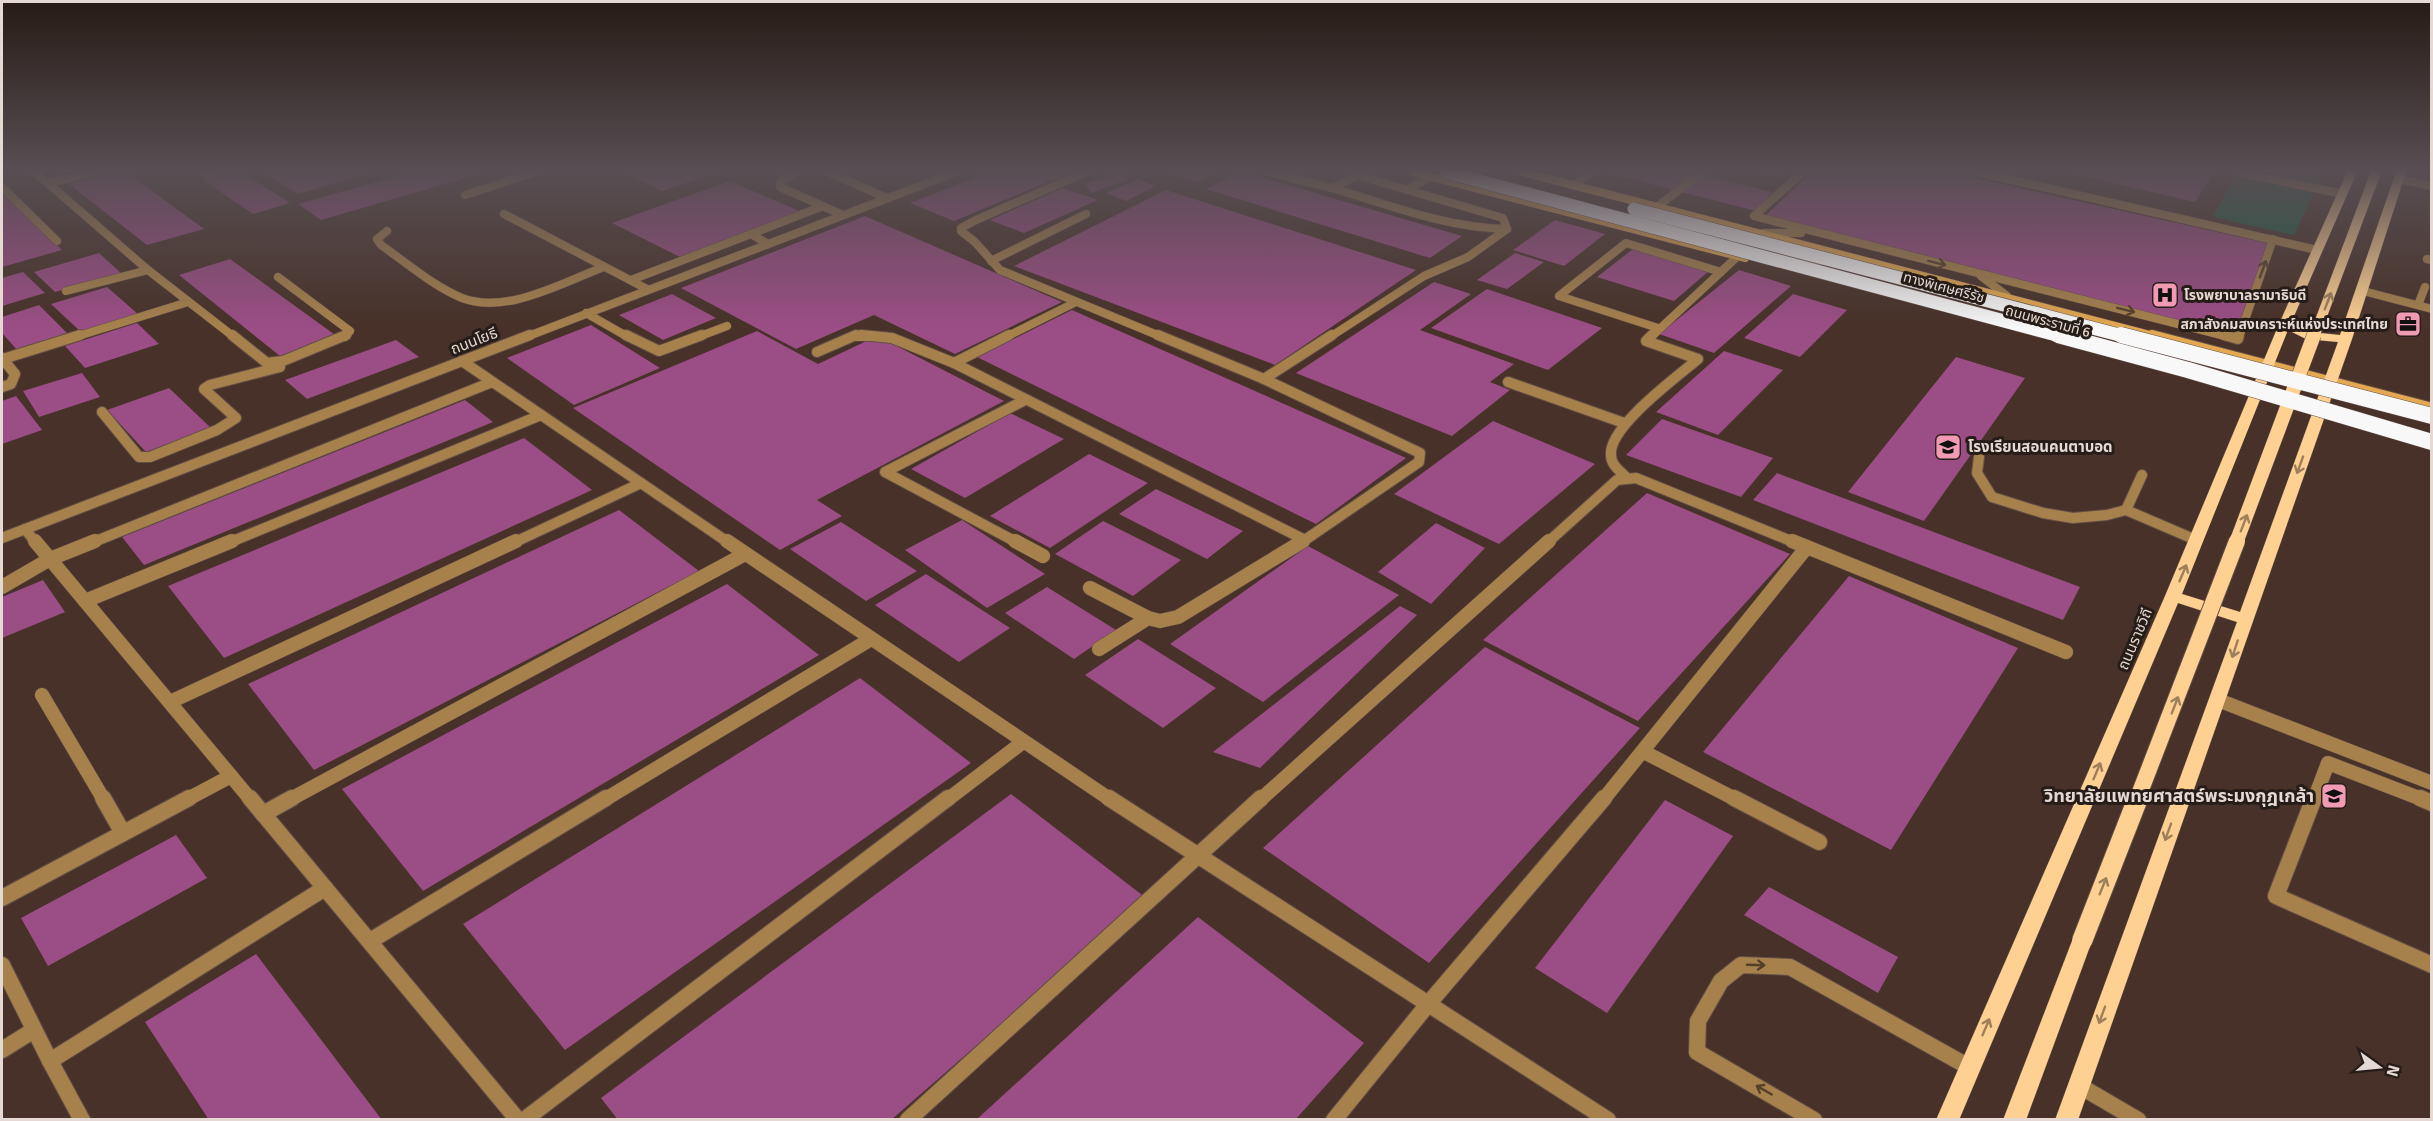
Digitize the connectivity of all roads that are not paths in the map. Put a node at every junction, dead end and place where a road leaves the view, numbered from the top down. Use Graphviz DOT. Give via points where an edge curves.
graph roads {
  1 [pos="40,224"];
  2 [pos="96,224"];
  3 [pos="523,224"];
  4 [pos="776,224"];
  5 [pos="819,224"];
  6 [pos="969,224"];
  7 [pos="1065,224"];
  8 [pos="1458,224"];
  9 [pos="1505,224"];
  10 [pos="1615,224"];
  11 [pos="1645,224"];
  12 [pos="1695,224"];
  13 [pos="1714,224"];
  14 [pos="1730,224"];
  15 [pos="1786,224"];
  16 [pos="2210,224"];
  17 [pos="2329,224"];
  18 [pos="2356,224"];
  19 [pos="2384,224"];
  20 [pos="1507,229"];
  21 [pos="387,231"];
  22 [pos="1764,233"];
  23 [pos="1819,233"];
  24 [pos="751,234"];
  25 [pos="2274,239"];
  26 [pos="57,241"];
  27 [pos="768,244"];
  28 [pos="2318,249"];
  29 [pos="1738,256"];
  30 [pos="991,261"];
  31 [pos="604,267"];
  32 [pos="147,270"];
  33 [pos="1721,272"];
  34 [pos="1975,272"];
  35 [pos="278,277"];
  36 [pos="631,280"];
  37 [pos="2425,287"];
  38 [pos="647,289"];
  39 [pos="66,291"];
  40 [pos="2363,291"];
  41 [pos="1890,296"];
  42 [pos="2007,296"];
  43 [pos="188,302"];
  44 [pos="1074,303"];
  45 [pos="2418,305"];
  46 [pos="2432,309"];
  47 [pos="586,313"];
  48 [pos="2285,324"];
  49 [pos="727,326"];
  50 [pos="1658,327"];
  51 [pos="2346,339"];
  52 [pos="817,352"];
  53 [pos="2,359"];
  54 [pos="283,361"];
  55 [pos="462,361"];
  56 [pos="954,363"];
  57 [pos="2268,365"];
  58 [pos="1264,379"];
  59 [pos="2332,381"];
  60 [pos="492,382"];
  61 [pos="1508,382"];
  62 [pos="2,387"];
  63 [pos="2257,392"];
  64 [pos="1025,400"];
  65 [pos="2432,408"];
  66 [pos="2320,410"];
  67 [pos="102,412"];
  68 [pos="541,415"];
  69 [pos="2432,416"];
  70 [pos="1624,423"];
  71 [pos="2432,440"];
  72 [pos="1979,457"];
  73 [pos="2142,475"];
  74 [pos="1626,477"];
  75 [pos="641,483"];
  76 [pos="2126,510"];
  77 [pos="25,529"];
  78 [pos="2,538"];
  79 [pos="1305,540"];
  80 [pos="2196,540"];
  81 [pos="1807,547"];
  82 [pos="745,554"];
  83 [pos="1042,556"];
  84 [pos="50,559"];
  85 [pos="2,587"];
  86 [pos="1090,588"];
  87 [pos="2173,596"];
  88 [pos="85,602"];
  89 [pos="1148,618"];
  90 [pos="2245,619"];
  91 [pos="871,639"];
  92 [pos="1099,649"];
  93 [pos="2066,652"];
  94 [pos="42,695"];
  95 [pos="2218,700"];
  96 [pos="170,702"];
  97 [pos="1023,742"];
  98 [pos="1644,752"];
  99 [pos="231,776"];
  100 [pos="2432,783"];
  101 [pos="2432,803"];
  102 [pos="263,814"];
  103 [pos="123,834"];
  104 [pos="1820,842"];
  105 [pos="1197,856"];
  106 [pos="326,888"];
  107 [pos="2,898"];
  108 [pos="370,941"];
  109 [pos="2,965"];
  110 [pos="2432,965"];
  111 [pos="1429,1003"];
  112 [pos="34,1030"];
  113 [pos="2,1050"];
  114 [pos="50,1061"];
  115 [pos="1969,1067"];
  116 [pos="2078,1085"];
  117 [pos="82,1119"];
  118 [pos="518,1119"];
  119 [pos="524,1119"];
  120 [pos="908,1119"];
  121 [pos="1334,1119"];
  122 [pos="1608,1119"];
  123 [pos="1814,1119"];
  124 [pos="1947,1119"];
  125 [pos="2014,1119"];
  126 [pos="2066,1119"];
  127 [pos="2139,1119"];
  1 -- 26 [label="street"];
  2 -- 32 [label="street"];
  3 -- 31 [label="street"];
  4 -- 24 [label="street"];
  5 -- 27 [label="street, ถนนโยธี"];
  6 -- 30 [label="street" via="961,228 962,233"];
  7 -- 30 [label="street"];
  8 -- 20 [label="street" via="1485,230"];
  9 -- 20 [label="street"];
  10 -- 29 [label="main road, ถนนพระรามที่ 6"];
  11 -- 71 [label="highway, ทางพิเศษศรีรัช, bridge" via="2188,370"];
  12 -- 69 [label="highway, ทางพิเศษศรีรัช, bridge"];
  13 -- 41 [label="main road"];
  14 -- 22 [label="main road, ถนนพระรามที่ 6"];
  15 -- 23 [label="street"];
  16 -- 25 [label="street"];
  17 -- 28 [label="main road, ถนนราชวิถี"];
  125 -- 18 [label="main road, one-way, bridge"];
  19 -- 40 [label="main road"];
  20 -- 58 [label="street" via="1447,270 1424,276"];
  21 -- 31 [label="street" via="377,239 381,245 463,298 479,303 497,303"];
  22 -- 23 [label="street"];
  22 -- 42 [label="main road, ถนนพระรามที่ 6"];
  23 -- 34 [label="street, one-way"];
  24 -- 27 [label="street"];
  24 -- 36 [label="street"];
  25 -- 28 [label="street"];
  34 -- 25 [label="street, one-way" via="2238,339"];
  27 -- 38 [label="street, ถนนโยธี"];
  28 -- 48 [label="main road, ถนนราชวิถี"];
  29 -- 33 [label="street"];
  29 -- 41 [label="main road, ถนนพระรามที่ 6"];
  30 -- 44 [label="street" via="1000,270"];
  31 -- 36 [label="street"];
  32 -- 39 [label="street"];
  32 -- 43 [label="street"];
  33 -- 50 [label="street"];
  33 -- 50 [label="street" via="1626,243 1559,296"];
  34 -- 42 [label="street"];
  35 -- 54 [label="street" via="350,331 345,337"];
  36 -- 38 [label="street"];
  37 -- 45 [label="street"];
  38 -- 47 [label="street, ถนนโยธี"];
  40 -- 45 [label="street"];
  40 -- 51 [label="main road"];
  41 -- 63 [label="main road, ถนนพระรามที่ 6"];
  42 -- 57 [label="main road, ถนนพระรามที่ 6"];
  43 -- 53 [label="street"];
  43 -- 54 [label="street" via="267,363"];
  44 -- 56 [label="street"];
  44 -- 58 [label="street"];
  45 -- 46 [label="street"];
  47 -- 49 [label="street" via="659,351"];
  47 -- 55 [label="street, ถนนโยธี"];
  48 -- 51 [label="main road" via="2306,335"];
  48 -- 57 [label="main road, ถนนราชวิถี"];
  50 -- 70 [label="street" via="1646,341 1698,359"];
  51 -- 59 [label="main road"];
  52 -- 56 [label="street" via="857,334 874,334"];
  53 -- 62 [label="street" via="15,374 11,384"];
  54 -- 67 [label="street" via="277,369 204,389 236,418 217,430 150,457 139,457"];
  55 -- 60 [label="street"];
  55 -- 77 [label="street, ถนนโยธี"];
  56 -- 64 [label="street"];
  57 -- 59 [label="main road, ถนนพระรามที่ 6"];
  57 -- 63 [label="main road, ถนนราชวิถี"];
  58 -- 79 [label="street" via="1420,453 1415,467"];
  59 -- 65 [label="main road, ถนนพระรามที่ 6"];
  59 -- 66 [label="main road"];
  60 -- 68 [label="street"];
  60 -- 84 [label="street"];
  61 -- 70 [label="street"];
  63 -- 66 [label="main road, ถนนพระรามที่ 6"];
  63 -- 80 [label="main road, ถนนราชวิถี"];
  64 -- 79 [label="street"];
  64 -- 83 [label="street" via="885,472"];
  66 -- 71 [label="main road, ถนนพระรามที่ 6"];
  66 -- 90 [label="main road, one-way"];
  68 -- 75 [label="street"];
  68 -- 88 [label="street"];
  70 -- 74 [label="street" via="1610,452 1613,465"];
  72 -- 76 [label="street" via="1977,473 1992,497 2071,519 2100,518"];
  73 -- 76 [label="street"];
  74 -- 81 [label="street"];
  74 -- 105 [label="street" via="1617,480"];
  75 -- 82 [label="street"];
  75 -- 96 [label="street"];
  76 -- 80 [label="street"];
  77 -- 78 [label="street, ถนนโยธี"];
  77 -- 84 [label="street"];
  79 -- 89 [label="street" via="1178,617 1160,621"];
  87 -- 80 [label="main road, ถนนราชวิถี, one-way"];
  81 -- 93 [label="street"];
  81 -- 98 [label="street"];
  82 -- 91 [label="street"];
  82 -- 102 [label="street"];
  84 -- 85 [label="street"];
  84 -- 88 [label="street"];
  86 -- 89 [label="street"];
  87 -- 90 [label="main road"];
  115 -- 87 [label="main road, ถนนราชวิถี, one-way"];
  88 -- 96 [label="street"];
  89 -- 92 [label="street"];
  90 -- 95 [label="main road, one-way"];
  91 -- 97 [label="street"];
  91 -- 108 [label="street"];
  94 -- 103 [label="street"];
  95 -- 100 [label="street"];
  95 -- 116 [label="main road, one-way"];
  96 -- 99 [label="street"];
  97 -- 105 [label="street"];
  97 -- 119 [label="street"];
  98 -- 104 [label="street"];
  98 -- 111 [label="street"];
  99 -- 102 [label="street"];
  99 -- 103 [label="street"];
  101 -- 110 [label="street" via="2328,763 2276,896"];
  102 -- 106 [label="street"];
  103 -- 107 [label="street"];
  105 -- 111 [label="street"];
  105 -- 120 [label="street"];
  106 -- 108 [label="street"];
  106 -- 114 [label="street"];
  108 -- 118 [label="street"];
  109 -- 112 [label="street"];
  111 -- 121 [label="street"];
  111 -- 122 [label="street"];
  112 -- 113 [label="street"];
  112 -- 114 [label="street"];
  114 -- 117 [label="street"];
  123 -- 115 [label="street, one-way" via="1697,1052 1698,1021 1721,981 1741,965 1790,967"];
  115 -- 124 [label="main road, ถนนราชวิถี"];
  116 -- 126 [label="main road"];
  116 -- 127 [label="street"];
}
